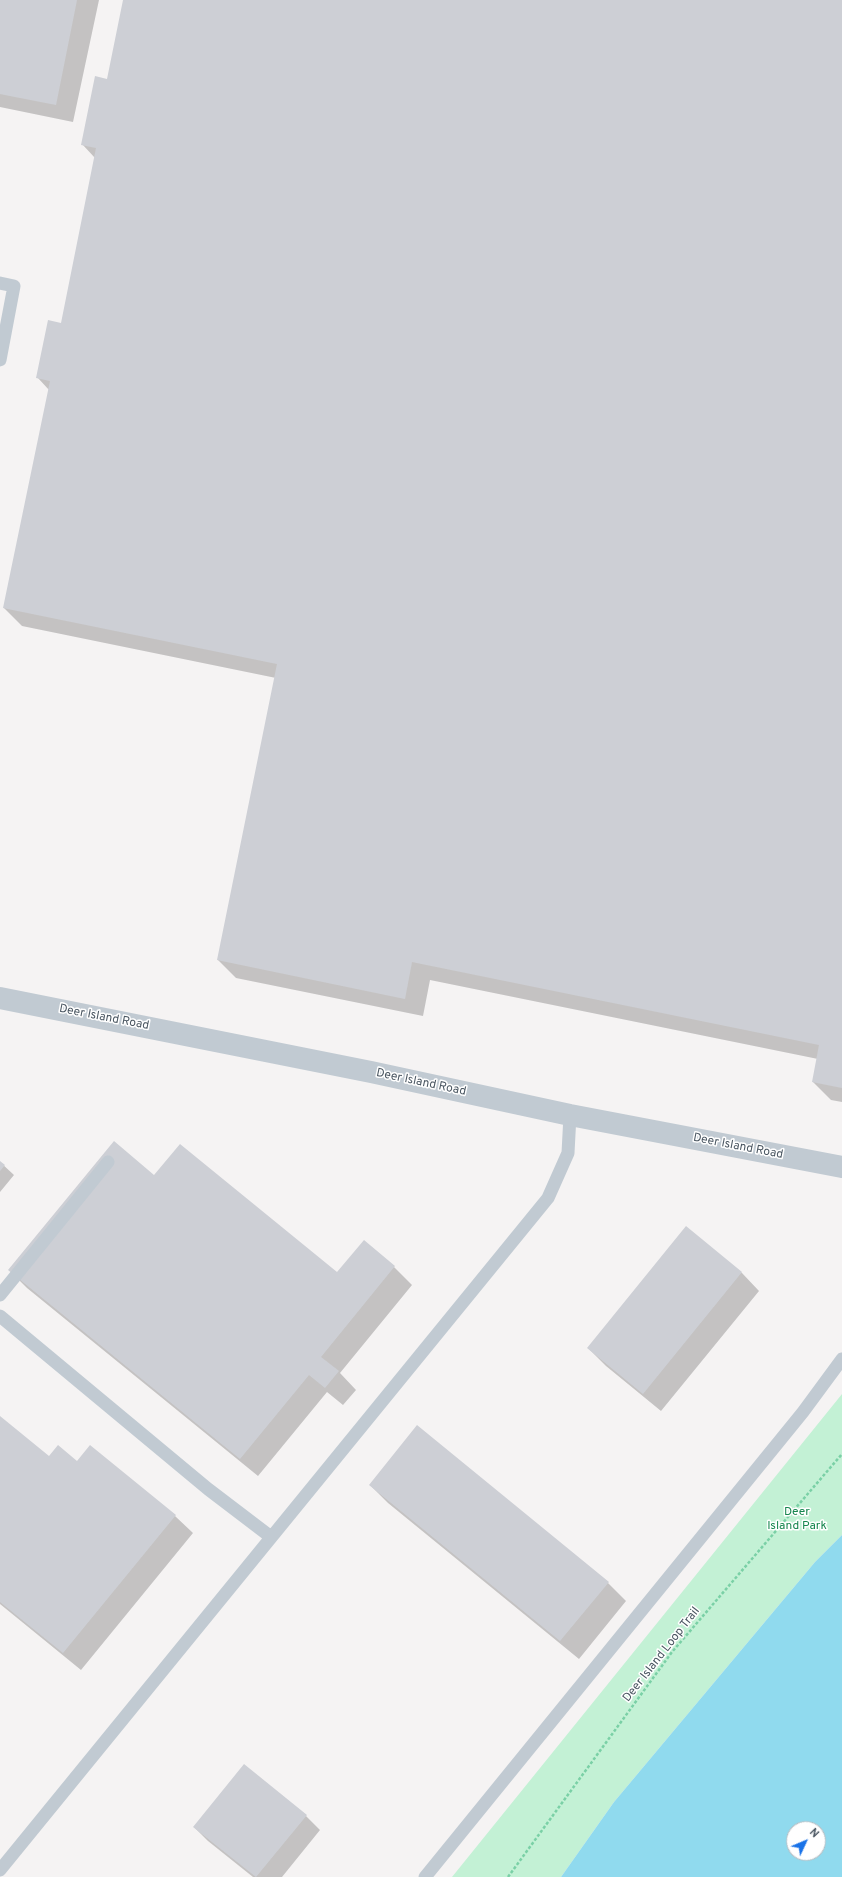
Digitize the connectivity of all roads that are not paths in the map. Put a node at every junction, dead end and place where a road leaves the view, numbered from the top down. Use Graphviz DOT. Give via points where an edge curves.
graph roads {
  1 [pos="0,283"];
  2 [pos="0,360"];
  3 [pos="0,998"];
  4 [pos="570,1115"];
  5 [pos="108,1162"];
  6 [pos="842,1167"];
  7 [pos="0,1295"];
  8 [pos="0,1316"];
  9 [pos="842,1359"];
  10 [pos="271,1537"];
  11 [pos="0,1870"];
  12 [pos="426,1877"];
  1 -- 2 [label="lane" via="14,286"];
  3 -- 4 [label="street, Deer Island Road"];
  4 -- 6 [label="street, Deer Island Road"];
  4 -- 10 [label="lane" via="568,1154 548,1198"];
  5 -- 7 [label="lane"];
  8 -- 10 [label="lane" via="208,1489"];
  9 -- 12 [label="lane" via="803,1412"];
  10 -- 11 [label="lane"];
}
